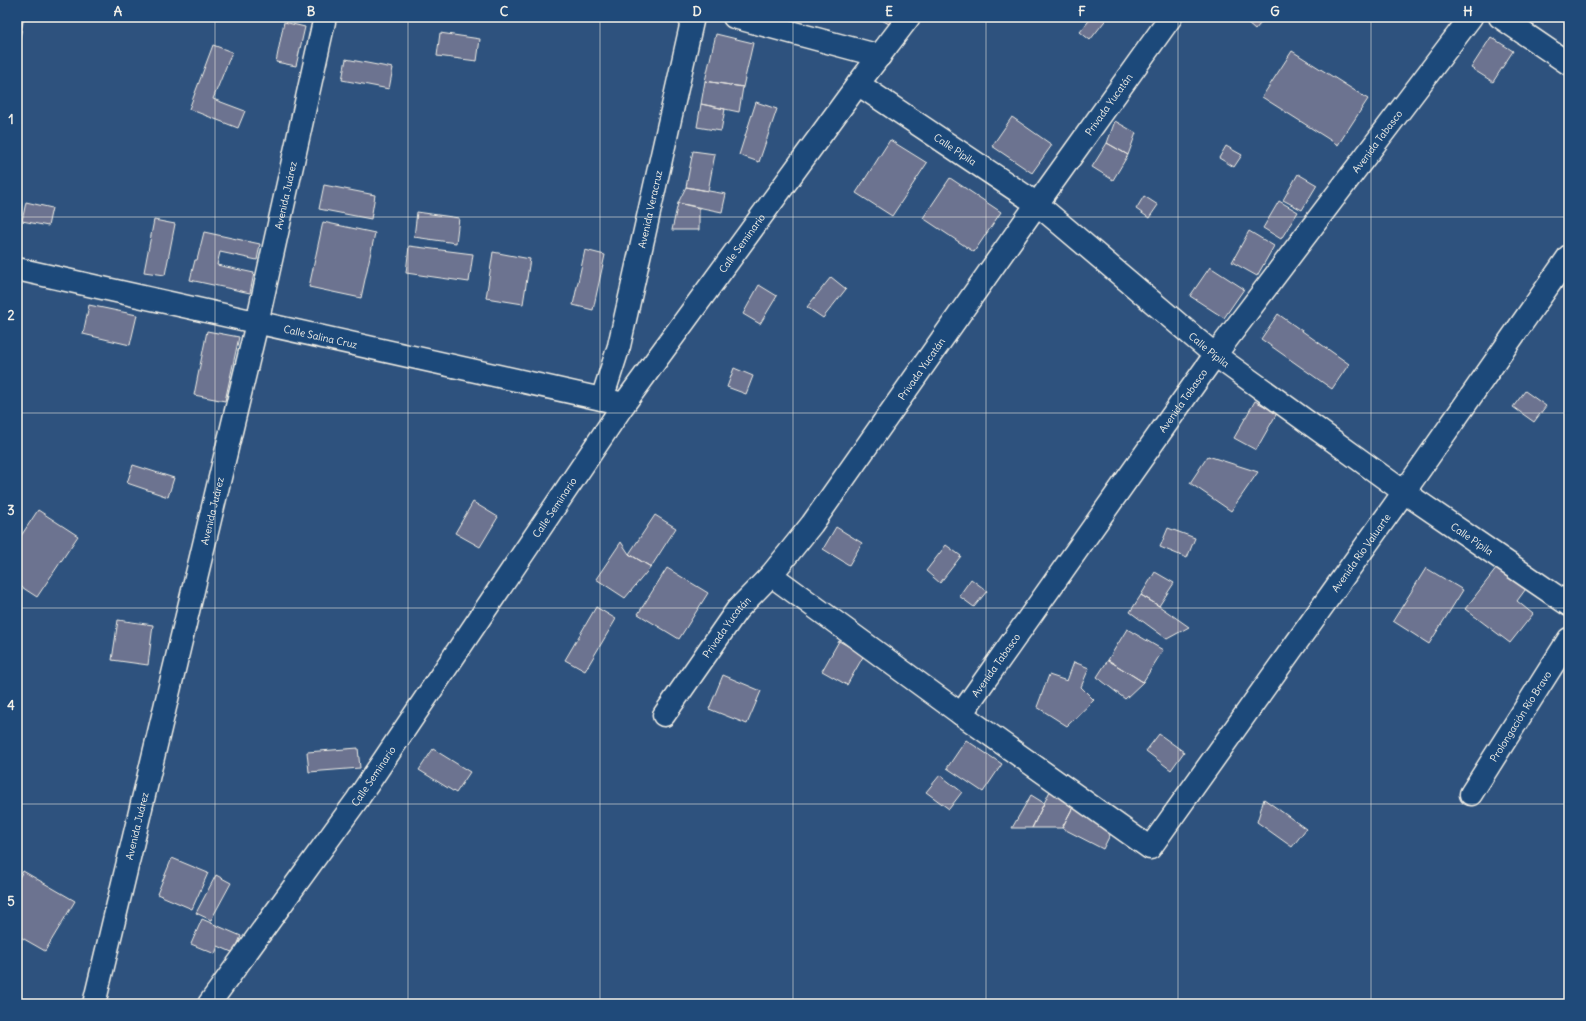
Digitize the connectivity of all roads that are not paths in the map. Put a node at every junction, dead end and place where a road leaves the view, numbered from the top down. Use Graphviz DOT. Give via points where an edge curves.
graph roads {
  1 [pos="325,17"];
  2 [pos="693,17"];
  3 [pos="734,17"];
  4 [pos="909,17"];
  5 [pos="1172,17"];
  6 [pos="1471,17"];
  7 [pos="1500,17"];
  8 [pos="880,56"];
  9 [pos="1569,64"];
  10 [pos="858,84"];
  11 [pos="1037,204"];
  12 [pos="1569,256"];
  13 [pos="17,270"];
  14 [pos="257,323"];
  15 [pos="1215,355"];
  16 [pos="602,400"];
  17 [pos="624,404"];
  18 [pos="1404,492"];
  19 [pos="771,575"];
  20 [pos="1569,605"];
  21 [pos="1569,639"];
  22 [pos="961,714"];
  23 [pos="664,716"];
  24 [pos="1471,794"];
  25 [pos="94,1004"];
  26 [pos="209,1004"];
  1 -- 14 [label="street, Avenida Juárez"];
  2 -- 16 [label="street, Avenida Veracruz" via="619,346"];
  3 -- 8 [label="street"];
  4 -- 8 [label="street, Calle Seminario"];
  5 -- 11 [label="street, Privada Yucatán"];
  6 -- 15 [label="street, Avenida Tabasco"];
  7 -- 9 [label="street"];
  8 -- 10 [label="street, Calle Seminario"];
  10 -- 11 [label="street, Calle Pípila"];
  10 -- 17 [label="street, Calle Seminario"];
  11 -- 15 [label="street, Calle Pípila"];
  11 -- 19 [label="street, Privada Yucatán" via="812,524"];
  12 -- 18 [label="street, Avenida Río Valuarte"];
  13 -- 14 [label="street, Calle Salina Cruz"];
  14 -- 16 [label="street, Calle Salina Cruz"];
  14 -- 25 [label="street, Avenida Juárez"];
  15 -- 18 [label="street, Calle Pípila"];
  15 -- 22 [label="street, Avenida Tabasco"];
  16 -- 17 [label="street, Calle Salina Cruz"];
  17 -- 26 [label="street, Calle Seminario" via="357,800"];
  18 -- 20 [label="street, Calle Pípila"];
  18 -- 22 [label="street, Avenida Río Valuarte" via="1150,848"];
  19 -- 22 [label="street"];
  19 -- 23 [label="street, Privada Yucatán" via="737,610"];
  21 -- 24 [label="street, Prolongación Río Bravo"];
}
